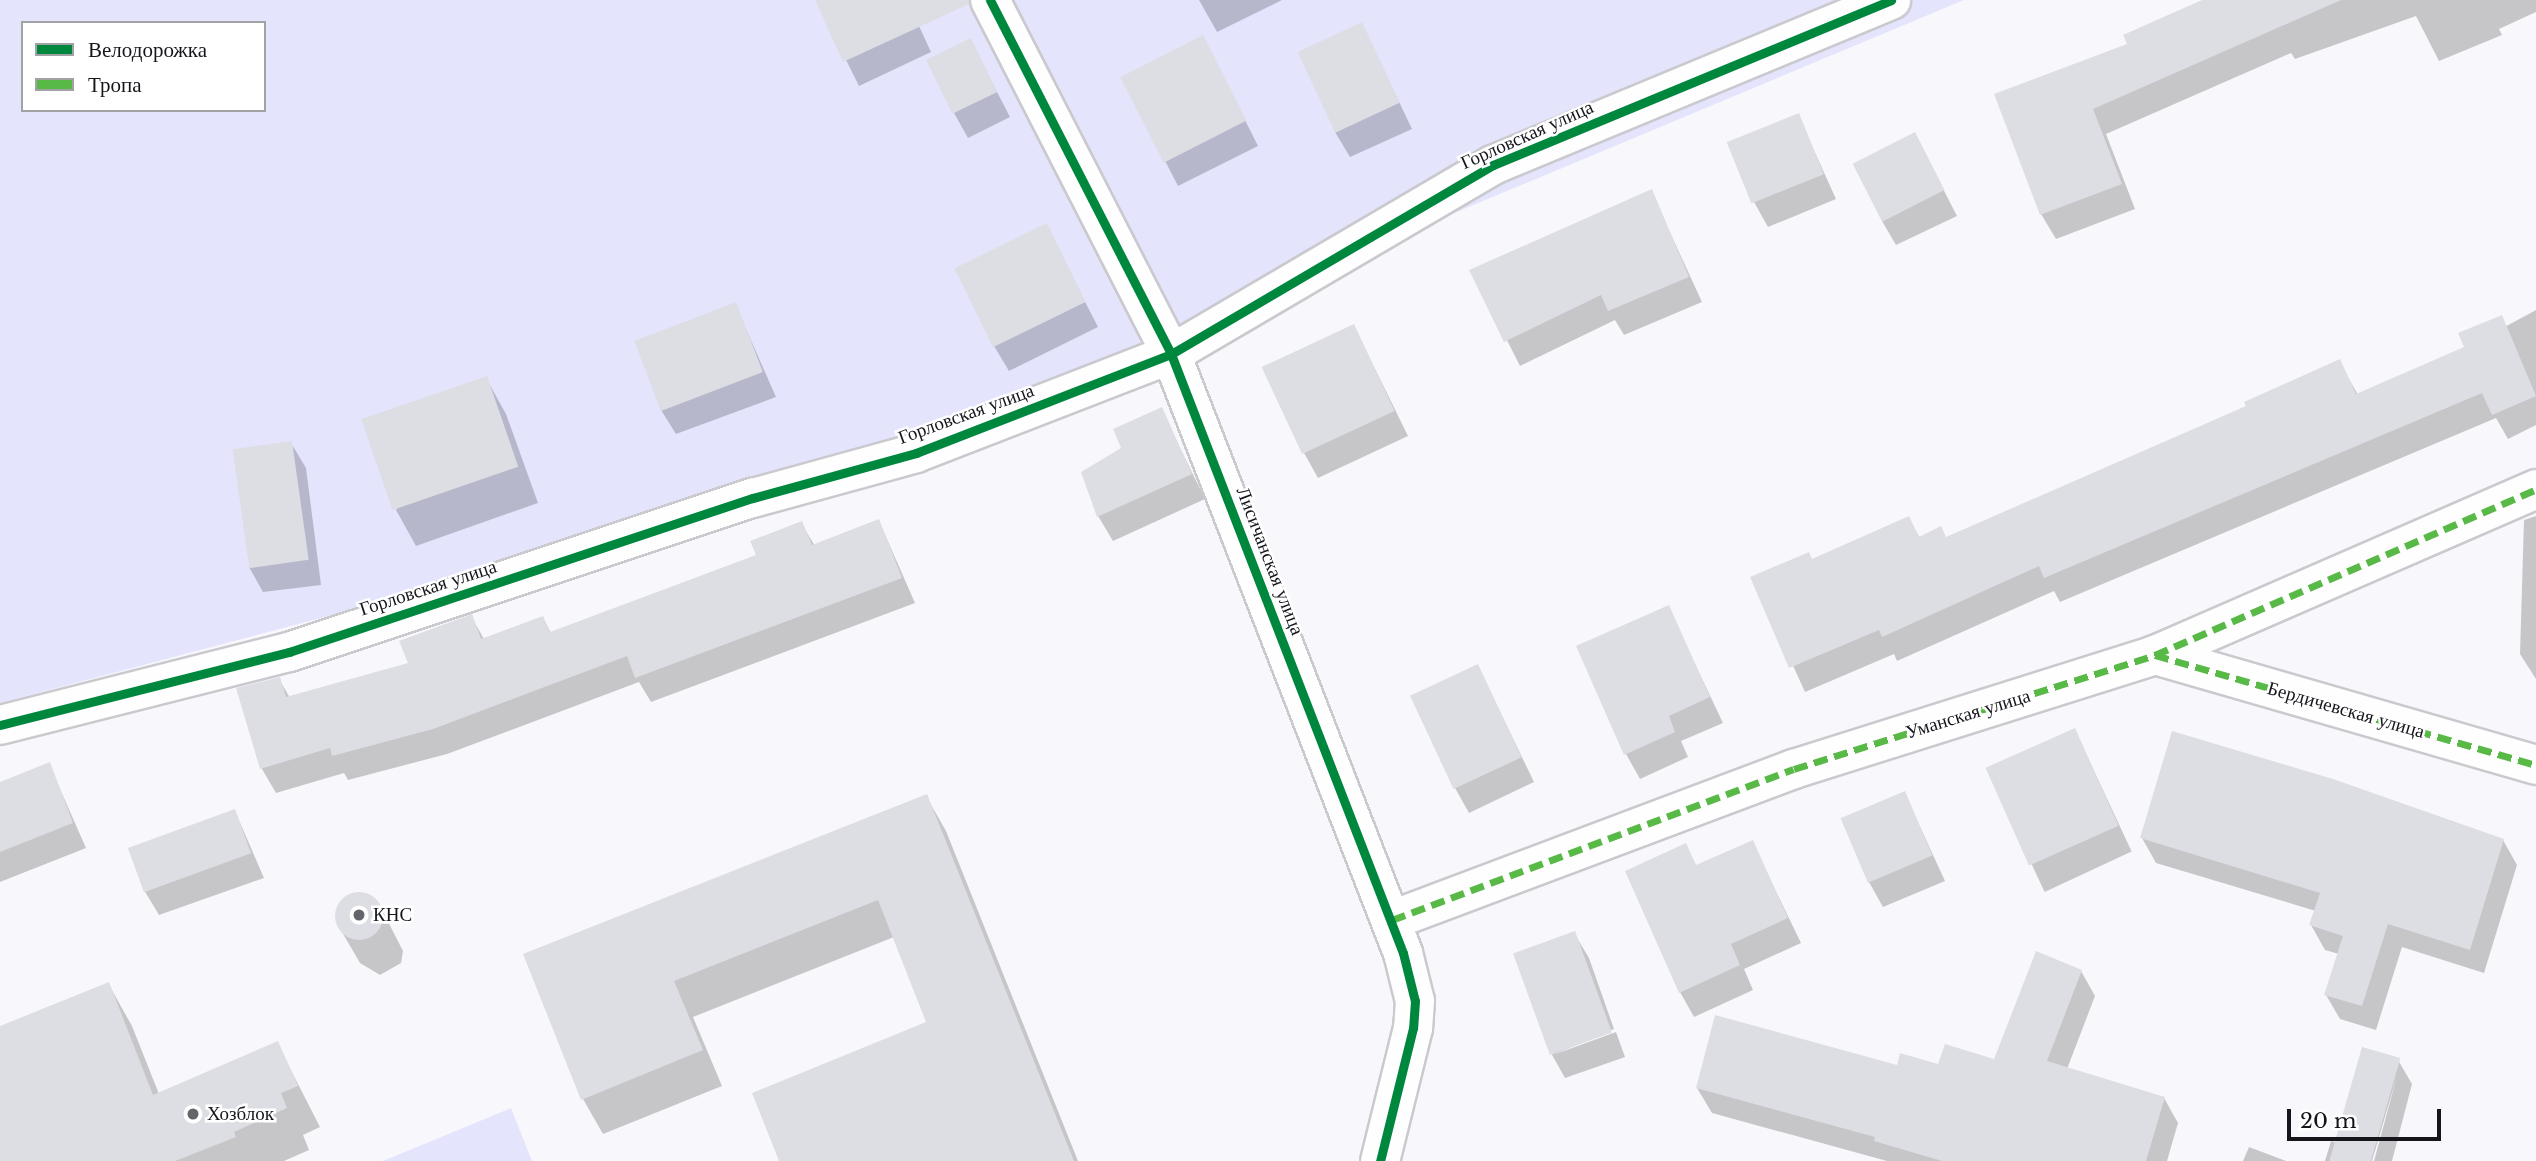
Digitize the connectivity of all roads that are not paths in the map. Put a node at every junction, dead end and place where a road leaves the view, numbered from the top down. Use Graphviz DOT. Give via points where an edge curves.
graph roads {
  1 [pos="990,0"];
  2 [pos="1891,0"];
  3 [pos="1171,354"];
  4 [pos="2536,489"];
  5 [pos="2155,655"];
  6 [pos="0,725"];
  7 [pos="2536,765"];
  8 [pos="1392,920"];
  9 [pos="1380,1161"];
  1 -- 3 [label="street, Лисичанская улица"];
  2 -- 3 [label="street, Горловская улица" via="1493,165"];
  3 -- 6 [label="street, Горловская улица" via="916,453 753,498 289,653"];
  3 -- 8 [label="street, Лисичанская улица"];
  4 -- 5 [label="street, Уманская улица"];
  5 -- 7 [label="street, Бердичевская улица"];
  5 -- 8 [label="street, Уманская улица" via="1794,769"];
  8 -- 9 [label="street, Лисичанская улица" via="1415,1001 1413,1028"];
}
